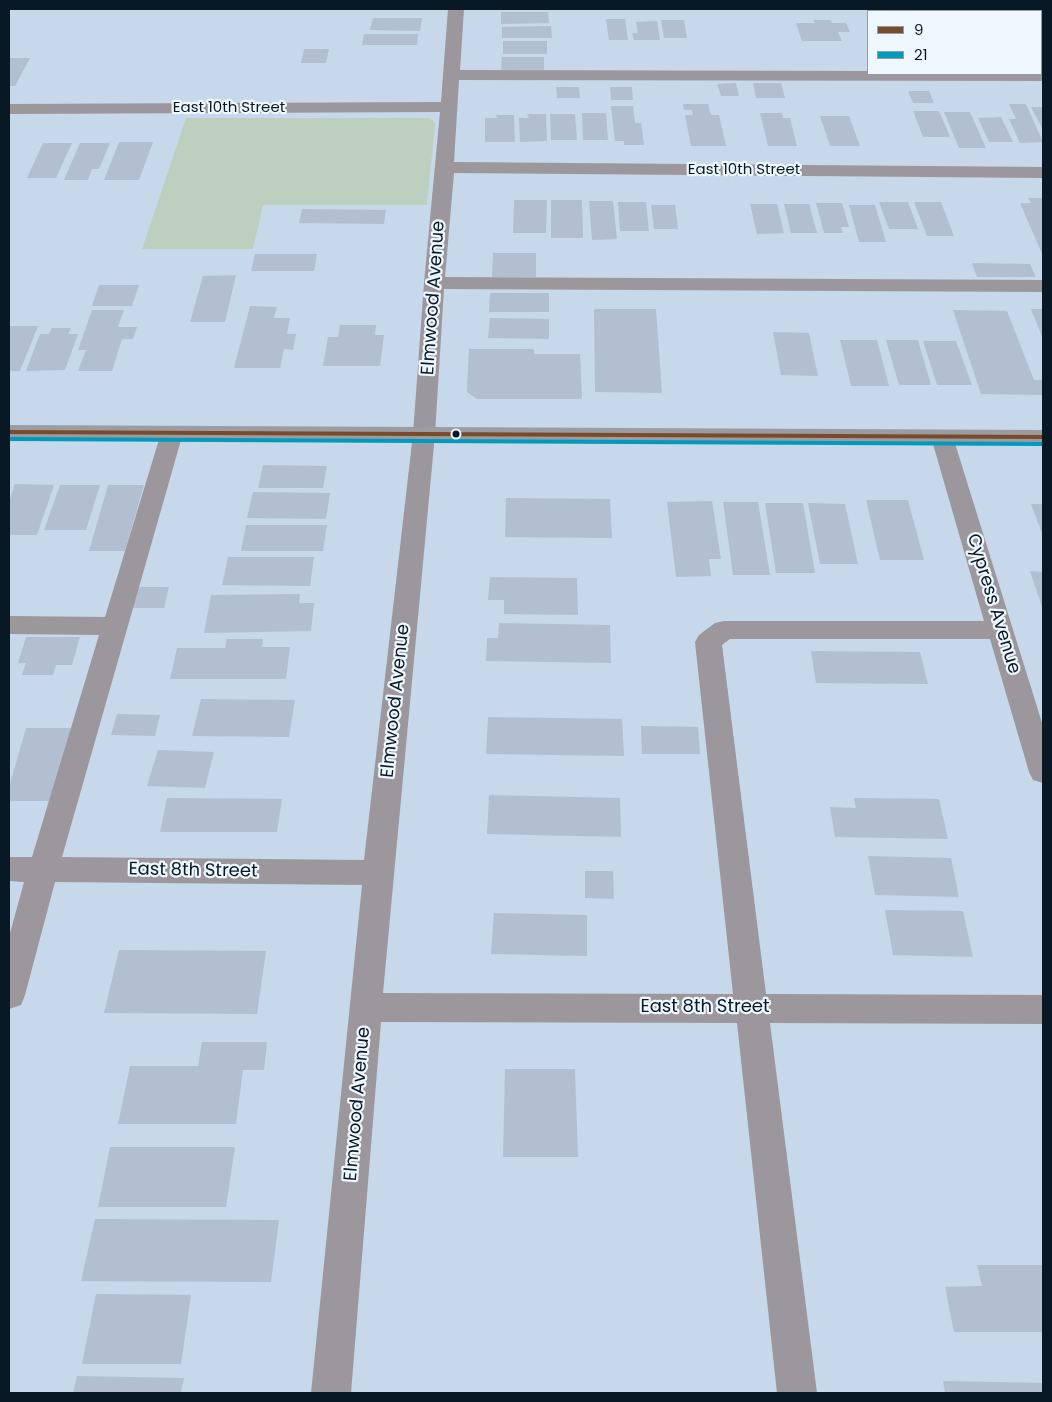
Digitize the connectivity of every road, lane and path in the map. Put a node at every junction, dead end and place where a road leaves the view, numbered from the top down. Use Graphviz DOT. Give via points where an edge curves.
graph roads {
  1 [pos="456,9"];
  2 [pos="451,75"];
  3 [pos="1043,76"];
  4 [pos="449,107"];
  5 [pos="9,109"];
  6 [pos="445,167"];
  7 [pos="1043,172"];
  8 [pos="434,284"];
  9 [pos="1043,286"];
  10 [pos="9,432"];
  11 [pos="172,433"];
  12 [pos="424,434"];
  13 [pos="942,437"];
  14 [pos="1043,437"];
  15 [pos="9,625"];
  16 [pos="115,626"];
  17 [pos="1001,630"];
  18 [pos="1043,772"];
  19 [pos="9,869"];
  20 [pos="43,869"];
  21 [pos="378,873"];
  22 [pos="9,995"];
  23 [pos="367,1007"];
  24 [pos="751,1007"];
  25 [pos="1043,1009"];
  26 [pos="331,1393"];
  27 [pos="797,1393"];
  1 -- 2 [label="street, Elmwood Avenue"];
  2 -- 3 [label="street"];
  2 -- 4 [label="street, Elmwood Avenue"];
  4 -- 5 [label="street, East 10th Street"];
  4 -- 6 [label="street, Elmwood Avenue"];
  6 -- 7 [label="street, East 10th Street"];
  6 -- 8 [label="street, Elmwood Avenue"];
  8 -- 9 [label="street"];
  8 -- 12 [label="street, Elmwood Avenue"];
  10 -- 11 [label="main road"];
  11 -- 12 [label="main road"];
  11 -- 16 [label="street"];
  12 -- 13 [label="main road"];
  12 -- 21 [label="street, Elmwood Avenue"];
  13 -- 14 [label="main road"];
  13 -- 17 [label="street, Cypress Avenue"];
  15 -- 16 [label="street"];
  16 -- 20 [label="street"];
  17 -- 18 [label="street, Cypress Avenue"];
  17 -- 24 [label="street" via="724,630 708,642"];
  19 -- 20 [label="street, East 8th Street"];
  20 -- 21 [label="street, East 8th Street"];
  20 -- 22 [label="street"];
  21 -- 23 [label="street, Elmwood Avenue"];
  23 -- 24 [label="street, East 8th Street"];
  23 -- 26 [label="street, Elmwood Avenue"];
  24 -- 25 [label="street, East 8th Street"];
  24 -- 27 [label="street"];
}
